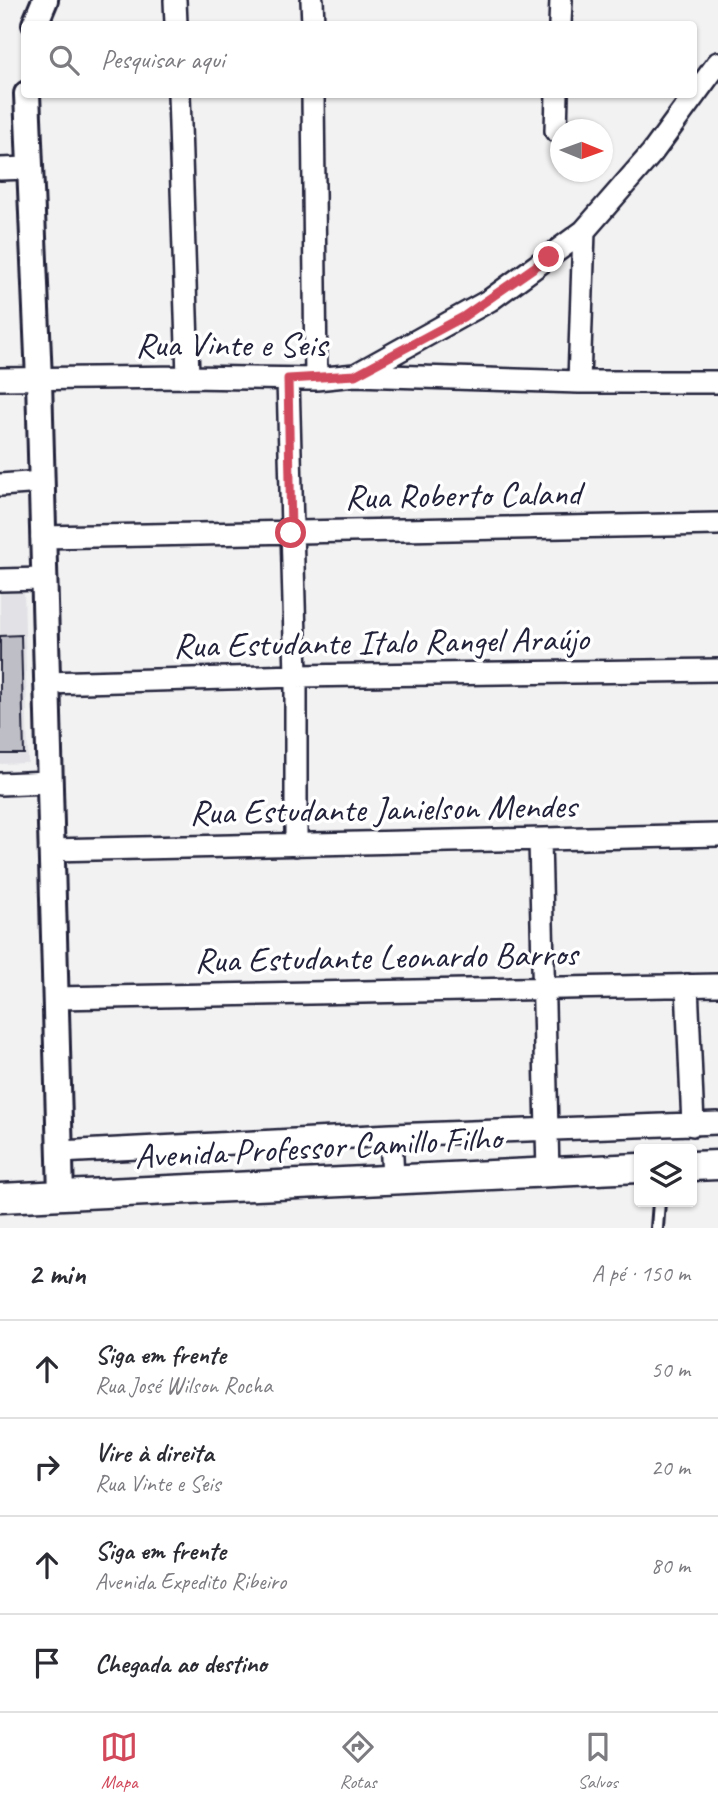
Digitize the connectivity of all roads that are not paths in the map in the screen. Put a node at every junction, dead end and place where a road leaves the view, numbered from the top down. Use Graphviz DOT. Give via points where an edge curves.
graph roads {
  1 [pos="45,0"];
  2 [pos="176,0"];
  3 [pos="312,0"];
  4 [pos="561,0"];
  5 [pos="36,21"];
  6 [pos="176,21"];
  7 [pos="313,21"];
  8 [pos="560,21"];
  9 [pos="718,63"];
  10 [pos="698,83"];
  11 [pos="27,98"];
  12 [pos="179,98"];
  13 [pos="313,98"];
  14 [pos="557,98"];
  15 [pos="688,98"];
  16 [pos="556,119"];
  17 [pos="29,168"];
  18 [pos="0,169"];
  19 [pos="584,231"];
  20 [pos="355,375"];
  21 [pos="188,377"];
  22 [pos="0,379"];
  23 [pos="288,379"];
  24 [pos="316,379"];
  25 [pos="39,380"];
  26 [pos="579,382"];
  27 [pos="718,382"];
  28 [pos="42,482"];
  29 [pos="0,485"];
  30 [pos="718,524"];
  31 [pos="291,533"];
  32 [pos="42,537"];
  33 [pos="43,579"];
  34 [pos="0,580"];
  35 [pos="718,670"];
  36 [pos="296,676"];
  37 [pos="46,683"];
  38 [pos="49,782"];
  39 [pos="0,785"];
  40 [pos="718,835"];
  41 [pos="540,840"];
  42 [pos="296,845"];
  43 [pos="50,850"];
  44 [pos="687,985"];
  45 [pos="718,985"];
  46 [pos="542,986"];
  47 [pos="56,998"];
  48 [pos="718,1123"];
  49 [pos="693,1125"];
  50 [pos="546,1129"];
  51 [pos="391,1135"];
  52 [pos="60,1152"];
  53 [pos="718,1165"];
  54 [pos="697,1166"];
  55 [pos="634,1168"];
  56 [pos="548,1173"];
  57 [pos="393,1180"];
  58 [pos="61,1196"];
  59 [pos="0,1198"];
  60 [pos="659,1207"];
  61 [pos="657,1228"];
  1 -- 5 [label="street"];
  2 -- 6 [label="street"];
  3 -- 7 [label="street"];
  4 -- 8 [label="street"];
  9 -- 10 [label="street"];
  11 -- 17 [label="street"];
  12 -- 21 [label="street"];
  13 -- 24 [label="street"];
  14 -- 16 [label="street"];
  15 -- 19 [label="street" via="652,153"];
  17 -- 18 [label="street"];
  17 -- 25 [label="street"];
  19 -- 20 [label="street" via="490,300"];
  19 -- 26 [label="street"];
  20 -- 24 [label="street, Rua Vinte e Seis"];
  20 -- 26 [label="street, Rua Vinte e Seis"];
  21 -- 23 [label="street, Rua Vinte e Seis"];
  21 -- 25 [label="street, Rua Vinte e Seis"];
  22 -- 25 [label="street, Rua Vinte e Seis"];
  23 -- 24 [label="street, Rua Vinte e Seis"];
  23 -- 31 [label="street"];
  25 -- 28 [label="street"];
  26 -- 27 [label="street, Rua Vinte e Seis"];
  28 -- 29 [label="street"];
  28 -- 32 [label="street"];
  30 -- 31 [label="street, Rua Roberto Caland"];
  31 -- 32 [label="street, Rua Roberto Caland"];
  31 -- 36 [label="street"];
  32 -- 33 [label="street"];
  33 -- 34 [label="street"];
  33 -- 37 [label="street"];
  35 -- 36 [label="street, Rua Estudante Italo Rangel Araújo"];
  36 -- 37 [label="street, Rua Estudante Italo Rangel Araújo"];
  36 -- 42 [label="street"];
  37 -- 38 [label="street"];
  38 -- 39 [label="street"];
  38 -- 43 [label="street"];
  40 -- 41 [label="street, Rua Estudante Janielson Mendes"];
  41 -- 42 [label="street, Rua Estudante Janielson Mendes"];
  41 -- 46 [label="street"];
  42 -- 43 [label="street, Rua Estudante Janielson Mendes"];
  43 -- 47 [label="street"];
  44 -- 45 [label="street, Rua Estudante Leonardo Barros"];
  44 -- 46 [label="street, Rua Estudante Leonardo Barros"];
  44 -- 49 [label="street"];
  46 -- 47 [label="street, Rua Estudante Leonardo Barros"];
  46 -- 50 [label="street"];
  47 -- 52 [label="street"];
  48 -- 49 [label="street"];
  49 -- 50 [label="street"];
  50 -- 51 [label="street"];
  50 -- 56 [label="street"];
  51 -- 52 [label="street"];
  51 -- 57 [label="street"];
  52 -- 58 [label="street"];
  53 -- 54 [label="main road"];
  55 -- 56 [label="main road, Avenida Professor Camillo Filho"];
  56 -- 57 [label="main road, Avenida Professor Camillo Filho"];
  57 -- 58 [label="main road, Avenida Professor Camillo Filho"];
  58 -- 59 [label="main road, Avenida Professor Camillo Filho"];
  60 -- 61 [label="lane"];
}
